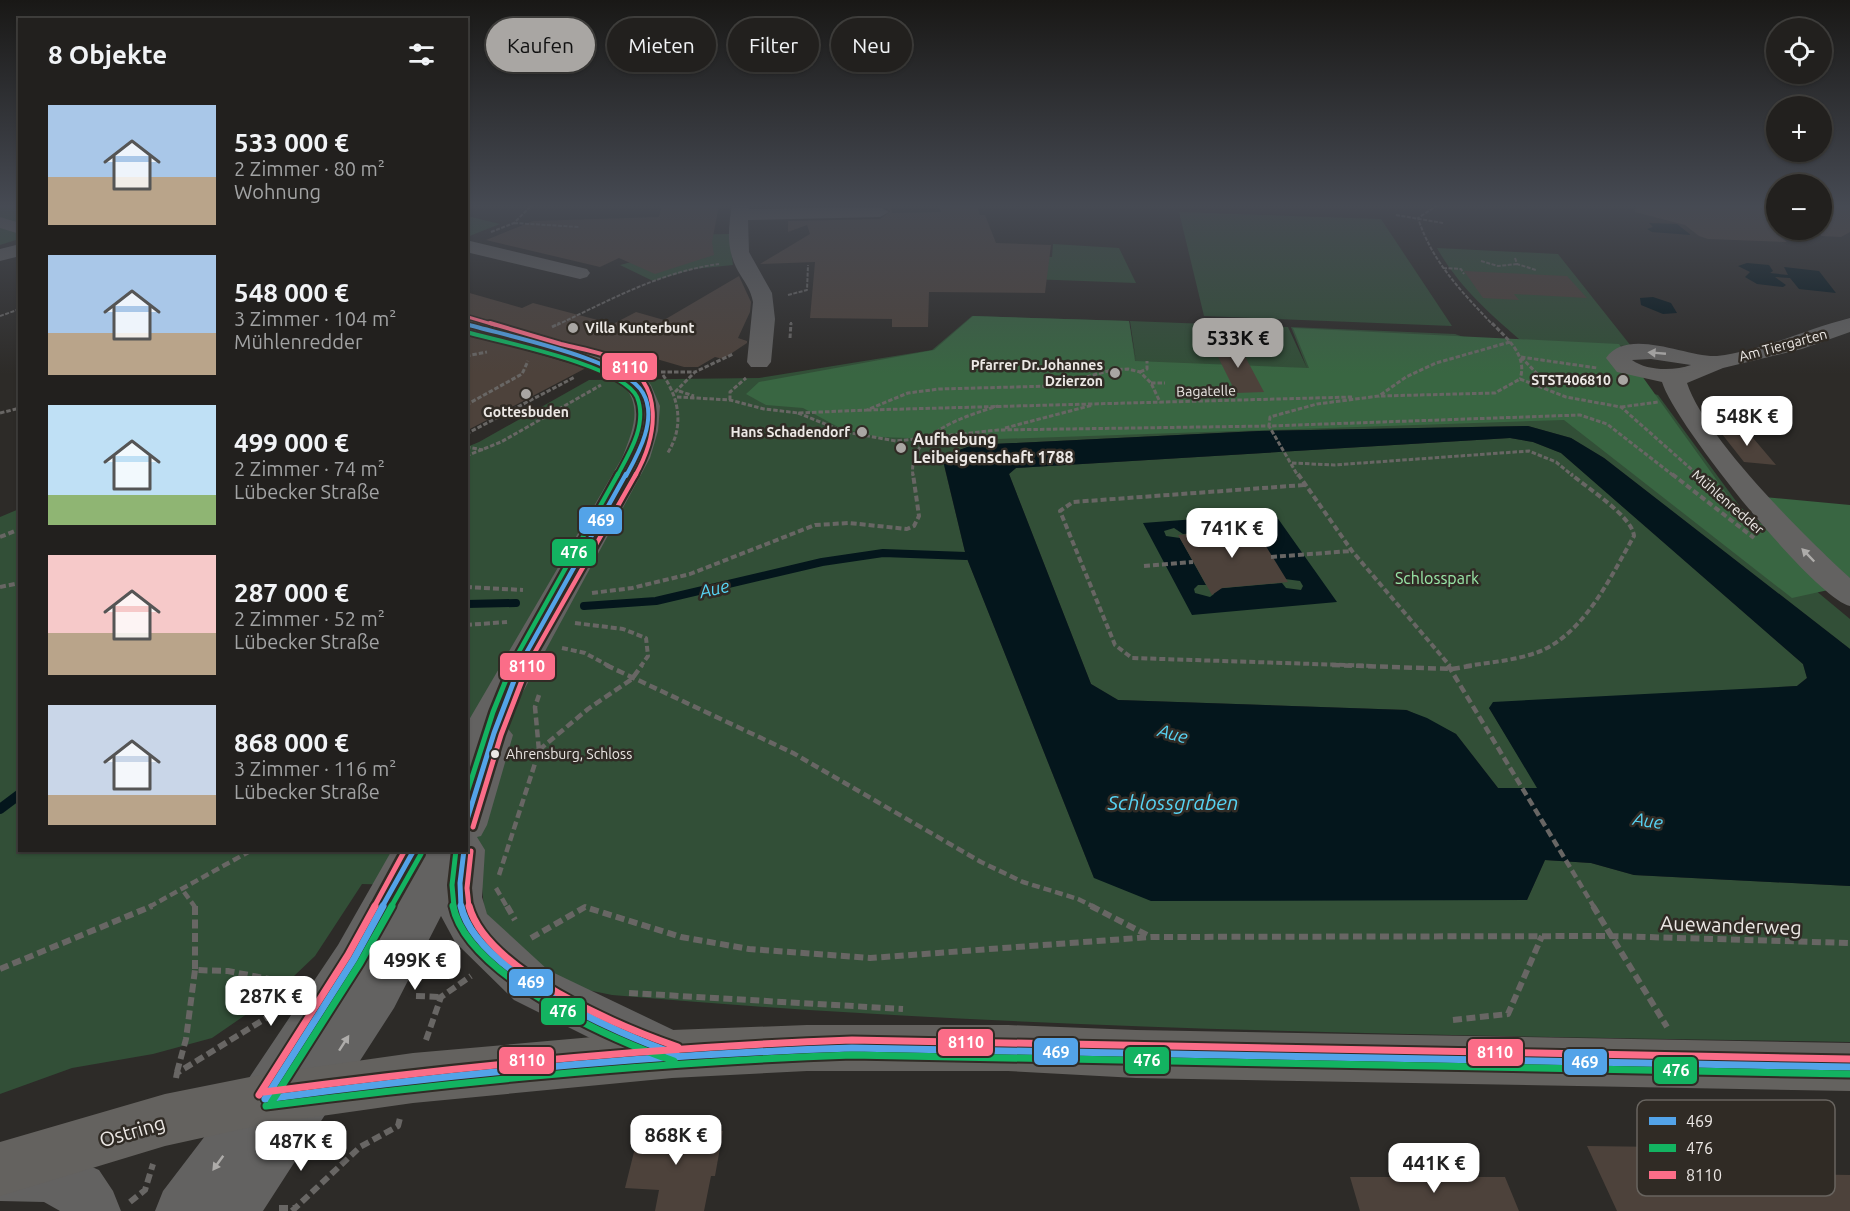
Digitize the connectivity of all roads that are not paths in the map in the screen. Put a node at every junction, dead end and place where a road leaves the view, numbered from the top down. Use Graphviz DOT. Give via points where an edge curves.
graph roads {
  1 [pos="532,262"];
  2 [pos="743,262"];
  3 [pos="580,273"];
  4 [pos="468,325"];
  5 [pos="1845,331"];
  6 [pos="761,352"];
  7 [pos="1715,363"];
  8 [pos="1664,376"];
  9 [pos="1850,596"];
  10 [pos="528,680"];
  11 [pos="468,757"];
  12 [pos="468,818"];
  13 [pos="413,852"];
  14 [pos="453,852"];
  15 [pos="464,852"];
  16 [pos="672,1054"];
  17 [pos="1850,1067"];
  18 [pos="289,1096"];
  19 [pos="0,1171"];
  20 [pos="93,1211"];
  21 [pos="183,1211"];
  22 [pos="230,1211"];
  1 -- 3 [label="street"];
  2 -- 6 [label="street" via="762,293"];
  4 -- 10 [label="street" via="602,363 646,380 645,435 636,458 578,587 542,642"];
  5 -- 7 [label="street, Am Tiergarten"];
  7 -- 8 [label="street, Am Tiergarten" via="1684,376"];
  7 -- 8 [label="street, Am Tiergarten, one-way" via="1643,352 1618,358 1624,367"];
  9 -- 8 [label="street, Mühlenredder, one-way" via="1768,513 1683,406"];
  10 -- 11 [label="street"];
  10 -- 12 [label="street" via="485,759"];
  13 -- 18 [label="street" via="354,958"];
  18 -- 14 [label="street, one-way" via="377,993"];
  15 -- 16 [label="street" via="460,897 463,915 471,928 531,986"];
  16 -- 17 [label="main road, Ostring" via="807,1048 1008,1048"];
  16 -- 18 [label="main road, Ostring" via="413,1078"];
  18 -- 19 [label="main road, Ostring" via="165,1120"];
  18 -- 21 [label="street, one-way"];
  18 -- 22 [label="street"];
  19 -- 20 [label="street" via="46,1175 79,1190"];
}
